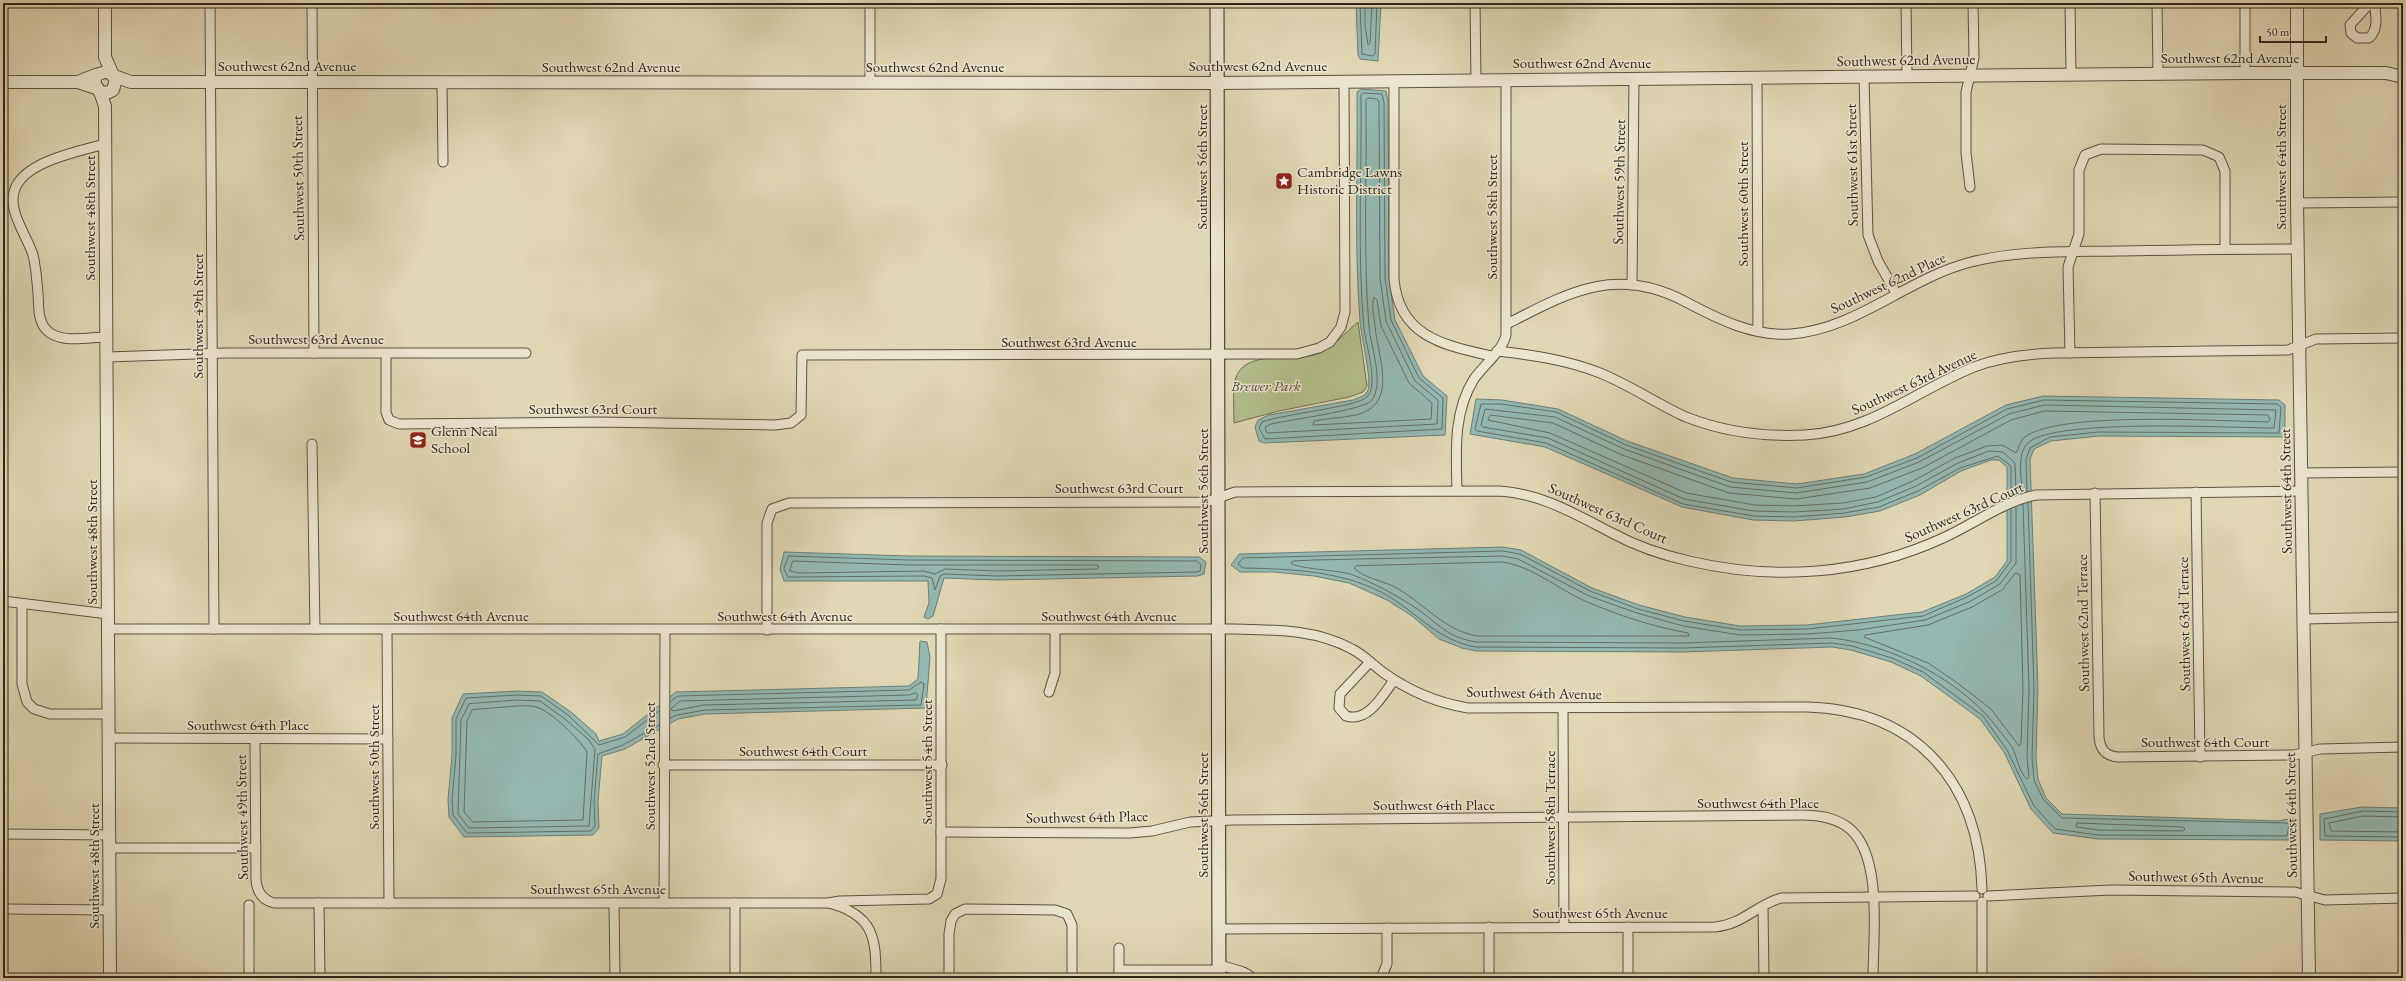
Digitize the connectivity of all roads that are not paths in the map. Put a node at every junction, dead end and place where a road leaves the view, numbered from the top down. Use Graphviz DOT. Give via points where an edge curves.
graph roads {
  1 [pos="105,3"];
  2 [pos="210,3"];
  3 [pos="312,3"];
  4 [pos="870,3"];
  5 [pos="1217,3"];
  6 [pos="1475,3"];
  7 [pos="1906,3"];
  8 [pos="1973,3"];
  9 [pos="2070,3"];
  10 [pos="2157,3"];
  11 [pos="2245,3"];
  12 [pos="2297,3"];
  13 [pos="2370,3"];
  14 [pos="2374,3"];
  15 [pos="2403,69"];
  16 [pos="2245,73"];
  17 [pos="2297,73"];
  18 [pos="2386,73"];
  19 [pos="2158,74"];
  20 [pos="2072,75"];
  21 [pos="1907,76"];
  22 [pos="1969,76"];
  23 [pos="1864,77"];
  24 [pos="1756,78"];
  25 [pos="2403,78"];
  26 [pos="1634,79"];
  27 [pos="1476,80"];
  28 [pos="1506,80"];
  29 [pos="1344,81"];
  30 [pos="1394,81"];
  31 [pos="3,82"];
  32 [pos="105,82"];
  33 [pos="211,82"];
  34 [pos="312,82"];
  35 [pos="442,83"];
  36 [pos="870,83"];
  37 [pos="1218,83"];
  38 [pos="106,144"];
  39 [pos="443,162"];
  40 [pos="1970,187"];
  41 [pos="2403,202"];
  42 [pos="2297,203"];
  43 [pos="2225,249"];
  44 [pos="2298,249"];
  45 [pos="2073,251"];
  46 [pos="1632,285"];
  47 [pos="1896,293"];
  48 [pos="1507,324"];
  49 [pos="1758,331"];
  50 [pos="107,337"];
  51 [pos="2403,338"];
  52 [pos="2299,346"];
  53 [pos="314,353"];
  54 [pos="526,353"];
  55 [pos="2070,353"];
  56 [pos="212,354"];
  57 [pos="386,354"];
  58 [pos="1494,354"];
  59 [pos="1219,355"];
  60 [pos="107,357"];
  61 [pos="797,420"];
  62 [pos="312,444"];
  63 [pos="2403,472"];
  64 [pos="2301,473"];
  65 [pos="1457,490"];
  66 [pos="2302,491"];
  67 [pos="2196,492"];
  68 [pos="2095,493"];
  69 [pos="1219,498"];
  70 [pos="3,601"];
  71 [pos="22,604"];
  72 [pos="108,614"];
  73 [pos="2403,617"];
  74 [pos="2304,619"];
  75 [pos="109,629"];
  76 [pos="214,629"];
  77 [pos="315,629"];
  78 [pos="1219,629"];
  79 [pos="387,630"];
  80 [pos="665,630"];
  81 [pos="767,630"];
  82 [pos="941,630"];
  83 [pos="1055,630"];
  84 [pos="1370,662"];
  85 [pos="1394,680"];
  86 [pos="1049,692"];
  87 [pos="1564,709"];
  88 [pos="109,714"];
  89 [pos="109,738"];
  90 [pos="255,739"];
  91 [pos="388,739"];
  92 [pos="2403,747"];
  93 [pos="2104,752"];
  94 [pos="2306,752"];
  95 [pos="2200,756"];
  96 [pos="663,765"];
  97 [pos="942,765"];
  98 [pos="1564,818"];
  99 [pos="1219,820"];
  100 [pos="941,832"];
  101 [pos="3,834"];
  102 [pos="110,835"];
  103 [pos="110,848"];
  104 [pos="256,848"];
  105 [pos="260,894"];
  106 [pos="937,894"];
  107 [pos="1982,896"];
  108 [pos="2308,896"];
  109 [pos="1873,897"];
  110 [pos="2403,898"];
  111 [pos="320,903"];
  112 [pos="388,903"];
  113 [pos="614,903"];
  114 [pos="664,903"];
  115 [pos="735,903"];
  116 [pos="828,903"];
  117 [pos="249,905"];
  118 [pos="1763,907"];
  119 [pos="3,909"];
  120 [pos="110,910"];
  121 [pos="1564,926"];
  122 [pos="1628,926"];
  123 [pos="1489,927"];
  124 [pos="1387,928"];
  125 [pos="1219,929"];
  126 [pos="1119,948"];
  127 [pos="1219,971"];
  128 [pos="1119,974"];
  129 [pos="110,978"];
  130 [pos="249,978"];
  131 [pos="320,978"];
  132 [pos="615,978"];
  133 [pos="735,978"];
  134 [pos="876,978"];
  135 [pos="949,978"];
  136 [pos="1072,978"];
  137 [pos="1252,978"];
  138 [pos="1381,978"];
  139 [pos="1490,978"];
  140 [pos="1628,978"];
  141 [pos="1764,978"];
  142 [pos="1873,978"];
  143 [pos="1982,978"];
  144 [pos="2309,978"];
  1 -- 32 [label="street, Southwest 48th Street" via="105,57 102,60"];
  2 -- 33 [label="street, Southwest 49th Street"];
  3 -- 34 [label="street, Southwest 50th Street"];
  4 -- 36 [label="street"];
  5 -- 37 [label="main road, Southwest 56th Street"];
  6 -- 27 [label="street"];
  7 -- 21 [label="street"];
  8 -- 22 [label="street" via="1974,58"];
  9 -- 20 [label="street"];
  10 -- 19 [label="street"];
  11 -- 16 [label="street"];
  12 -- 17 [label="street, Southwest 64th Street"];
  13 -- 14 [label="street" via="2350,24 2351,33 2357,38 2369,38 2374,31"];
  15 -- 18 [label="street, Southwest 62nd Avenue"];
  16 -- 17 [label="street, Southwest 62nd Avenue"];
  16 -- 19 [label="street, Southwest 62nd Avenue"];
  17 -- 18 [label="street, Southwest 62nd Avenue"];
  17 -- 42 [label="street, Southwest 64th Street"];
  18 -- 25 [label="street, Southwest 62nd Avenue"];
  19 -- 20 [label="street, Southwest 62nd Avenue"];
  20 -- 22 [label="street, Southwest 62nd Avenue"];
  21 -- 22 [label="street, Southwest 62nd Avenue"];
  21 -- 23 [label="street, Southwest 62nd Avenue"];
  22 -- 40 [label="street" via="1966,92 1965,142"];
  23 -- 24 [label="street, Southwest 62nd Avenue"];
  23 -- 47 [label="street, Southwest 61st Street" via="1868,235 1878,261"];
  24 -- 26 [label="street, Southwest 62nd Avenue"];
  24 -- 49 [label="street, Southwest 60th Street"];
  26 -- 28 [label="street, Southwest 62nd Avenue"];
  26 -- 46 [label="street, Southwest 59th Street"];
  27 -- 28 [label="street, Southwest 62nd Avenue"];
  27 -- 30 [label="street, Southwest 62nd Avenue"];
  28 -- 48 [label="street, Southwest 58th Street"];
  29 -- 30 [label="street, Southwest 62nd Avenue"];
  29 -- 37 [label="street, Southwest 62nd Avenue"];
  29 -- 59 [label="street, Southwest 63rd Avenue" via="1345,312 1341,327 1333,339 1319,348 1297,354"];
  30 -- 58 [label="street, Southwest 63rd Avenue" via="1394,279 1397,300 1415,327 1435,340 1456,348"];
  31 -- 32 [label="street, Southwest 62nd Avenue"];
  32 -- 33 [label="street, Southwest 62nd Avenue"];
  32 -- 38 [label="street, Southwest 48th Street"];
  33 -- 34 [label="street, Southwest 62nd Avenue"];
  33 -- 56 [label="street, Southwest 49th Street"];
  34 -- 35 [label="street, Southwest 62nd Avenue"];
  34 -- 53 [label="street, Southwest 50th Street"];
  35 -- 36 [label="street, Southwest 62nd Avenue"];
  35 -- 39 [label="street"];
  36 -- 37 [label="street, Southwest 62nd Avenue"];
  37 -- 59 [label="main road, Southwest 56th Street"];
  38 -- 50 [label="street, Southwest 48th Street"];
  38 -- 50 [label="street" via="45,163 29,171 16,187 13,202 14,212 34,259 39,315 44,327 50,333 63,337"];
  41 -- 42 [label="street"];
  42 -- 44 [label="street, Southwest 64th Street"];
  43 -- 44 [label="street, Southwest 62nd Place"];
  43 -- 45 [label="street, Southwest 62nd Place"];
  43 -- 45 [label="street" via="2225,176 2224,166 2218,157 2199,149 2101,149 2084,157 2078,174 2079,234"];
  44 -- 52 [label="street, Southwest 64th Street"];
  45 -- 47 [label="street, Southwest 62nd Place" via="2013,255 1970,262 1929,277"];
  45 -- 55 [label="street" via="2068,267"];
  46 -- 48 [label="street, Southwest 62nd Place" via="1607,285 1573,292"];
  46 -- 49 [label="street, Southwest 62nd Place" via="1666,293 1720,320"];
  47 -- 49 [label="street, Southwest 62nd Place" via="1823,328 1788,334"];
  48 -- 58 [label="street, Southwest 58th Street" via="1505,343"];
  50 -- 60 [label="street, Southwest 48th Street"];
  51 -- 52 [label="street, Southwest 63rd Avenue" via="2316,339"];
  52 -- 55 [label="street, Southwest 63rd Avenue" via="2288,350"];
  52 -- 64 [label="street, Southwest 64th Street"];
  53 -- 56 [label="street, Southwest 63rd Avenue"];
  53 -- 57 [label="street, Southwest 63rd Avenue"];
  54 -- 57 [label="street, Southwest 63rd Avenue"];
  55 -- 58 [label="street, Southwest 63rd Avenue" via="2024,355 1993,361 1949,379 1867,421 1812,434 1770,435 1729,430 1696,420 1579,365 1550,358"];
  56 -- 60 [label="street, Southwest 63rd Avenue"];
  56 -- 76 [label="street, Southwest 49th Street"];
  57 -- 61 [label="street, Southwest 63rd Court" via="385,409 389,420 401,424 598,422 776,425"];
  58 -- 65 [label="street" via="1471,384 1460,413"];
  59 -- 61 [label="street, Southwest 63rd Avenue" via="802,355 802,411"];
  59 -- 69 [label="main road, Southwest 56th Street"];
  60 -- 72 [label="street, Southwest 48th Street"];
  62 -- 77 [label="street"];
  63 -- 64 [label="street"];
  64 -- 66 [label="street, Southwest 64th Street"];
  65 -- 68 [label="street, Southwest 63rd Court" via="1532,495 1553,502 1618,536 1661,553 1716,567 1762,573 1837,569 1886,559 1941,539 2004,506 2032,496"];
  65 -- 69 [label="street, Southwest 63rd Court" via="1234,492"];
  66 -- 67 [label="street, Southwest 63rd Court"];
  66 -- 74 [label="street, Southwest 64th Street"];
  67 -- 68 [label="street, Southwest 63rd Court"];
  67 -- 95 [label="street, Southwest 63rd Terrace"];
  68 -- 93 [label="street, Southwest 62nd Terrace" via="2099,737"];
  69 -- 78 [label="main road, Southwest 56th Street"];
  69 -- 81 [label="street, Southwest 63rd Court" via="1206,502 778,505 771,511 766,534"];
  70 -- 71 [label="street"];
  71 -- 72 [label="street"];
  71 -- 88 [label="street" via="22,691 27,702 34,709 50,714"];
  72 -- 75 [label="street, Southwest 48th Street"];
  73 -- 74 [label="street"];
  74 -- 94 [label="street, Southwest 64th Street"];
  75 -- 76 [label="street, Southwest 64th Avenue"];
  75 -- 88 [label="street, Southwest 48th Street"];
  76 -- 77 [label="street, Southwest 64th Avenue"];
  77 -- 79 [label="street, Southwest 64th Avenue"];
  78 -- 83 [label="street, Southwest 64th Avenue"];
  78 -- 84 [label="street, Southwest 64th Avenue" via="1287,630 1306,633 1347,646"];
  78 -- 99 [label="main road, Southwest 56th Street"];
  79 -- 80 [label="street, Southwest 64th Avenue"];
  79 -- 91 [label="street, Southwest 50th Street"];
  80 -- 81 [label="street, Southwest 64th Avenue"];
  80 -- 96 [label="street, Southwest 52nd Street"];
  81 -- 82 [label="street, Southwest 64th Avenue"];
  82 -- 83 [label="street, Southwest 64th Avenue"];
  82 -- 97 [label="street, Southwest 54th Street"];
  83 -- 86 [label="street" via="1055,673"];
  84 -- 85 [label="street, Southwest 64th Avenue"];
  84 -- 85 [label="street" via="1340,694 1339,708 1346,716 1354,718 1367,713"];
  85 -- 87 [label="street, Southwest 64th Avenue" via="1433,700 1458,706 1482,709"];
  87 -- 98 [label="street, Southwest 58th Terrace"];
  87 -- 107 [label="street, Southwest 64th Avenue" via="1819,707 1854,713 1884,723 1917,745 1953,781 1964,802 1976,836"];
  88 -- 89 [label="street, Southwest 48th Street"];
  89 -- 90 [label="street, Southwest 64th Place"];
  89 -- 102 [label="street, Southwest 48th Street"];
  90 -- 91 [label="street, Southwest 64th Place"];
  90 -- 104 [label="street, Southwest 49th Street"];
  91 -- 112 [label="street, Southwest 50th Street"];
  92 -- 94 [label="street, Southwest 64th Court" via="2320,749"];
  93 -- 95 [label="street, Southwest 64th Court" via="2118,757"];
  94 -- 95 [label="street, Southwest 64th Court" via="2294,755"];
  94 -- 108 [label="street, Southwest 64th Street"];
  96 -- 97 [label="street, Southwest 64th Court"];
  96 -- 114 [label="street, Southwest 52nd Street"];
  97 -- 100 [label="street, Southwest 54th Street"];
  98 -- 99 [label="street, Southwest 64th Place"];
  98 -- 109 [label="street, Southwest 64th Place" via="1801,815 1827,818 1850,829 1863,845 1869,860"];
  98 -- 121 [label="street, Southwest 58th Terrace"];
  99 -- 100 [label="street, Southwest 64th Place" via="1190,822 1130,833"];
  99 -- 125 [label="main road, Southwest 56th Street"];
  100 -- 106 [label="street, Southwest 54th Street" via="941,879"];
  101 -- 102 [label="street"];
  102 -- 103 [label="street, Southwest 48th Street"];
  103 -- 104 [label="street"];
  103 -- 120 [label="street, Southwest 48th Street"];
  104 -- 105 [label="street, Southwest 49th Street" via="256,880"];
  105 -- 111 [label="street, Southwest 65th Avenue" via="267,901 274,903"];
  106 -- 116 [label="street, Southwest 65th Avenue" via="933,898 924,899"];
  107 -- 108 [label="street, Southwest 65th Avenue" via="2112,890 2295,892"];
  107 -- 109 [label="street, Southwest 65th Avenue"];
  107 -- 143 [label="street, Southwest 64th Avenue"];
  108 -- 110 [label="street, Southwest 65th Avenue" via="2324,900"];
  108 -- 144 [label="street, Southwest 64th Street"];
  109 -- 118 [label="street, Southwest 65th Avenue" via="1788,898 1775,900"];
  109 -- 142 [label="street"];
  111 -- 112 [label="street, Southwest 65th Avenue"];
  111 -- 131 [label="street"];
  112 -- 113 [label="street, Southwest 65th Avenue"];
  113 -- 114 [label="street, Southwest 65th Avenue"];
  113 -- 132 [label="street"];
  114 -- 115 [label="street, Southwest 65th Avenue"];
  115 -- 116 [label="street, Southwest 65th Avenue"];
  115 -- 133 [label="street"];
  116 -- 134 [label="street" via="844,909 869,928 875,945"];
  117 -- 130 [label="street"];
  118 -- 122 [label="street, Southwest 65th Avenue" via="1743,920 1722,926"];
  118 -- 141 [label="street"];
  119 -- 120 [label="street"];
  120 -- 129 [label="street, Southwest 48th Street"];
  121 -- 122 [label="street, Southwest 65th Avenue"];
  121 -- 123 [label="street, Southwest 65th Avenue"];
  122 -- 140 [label="street"];
  123 -- 124 [label="street, Southwest 65th Avenue"];
  123 -- 139 [label="street"];
  124 -- 125 [label="street, Southwest 65th Avenue"];
  124 -- 138 [label="street" via="1386,964"];
  125 -- 127 [label="main road, Southwest 56th Street"];
  126 -- 128 [label="street"];
  127 -- 128 [label="street"];
  127 -- 137 [label="street" via="1245,972"];
  135 -- 136 [label="street" via="950,927 955,914 965,909 1054,910 1067,914 1072,925"];
}
